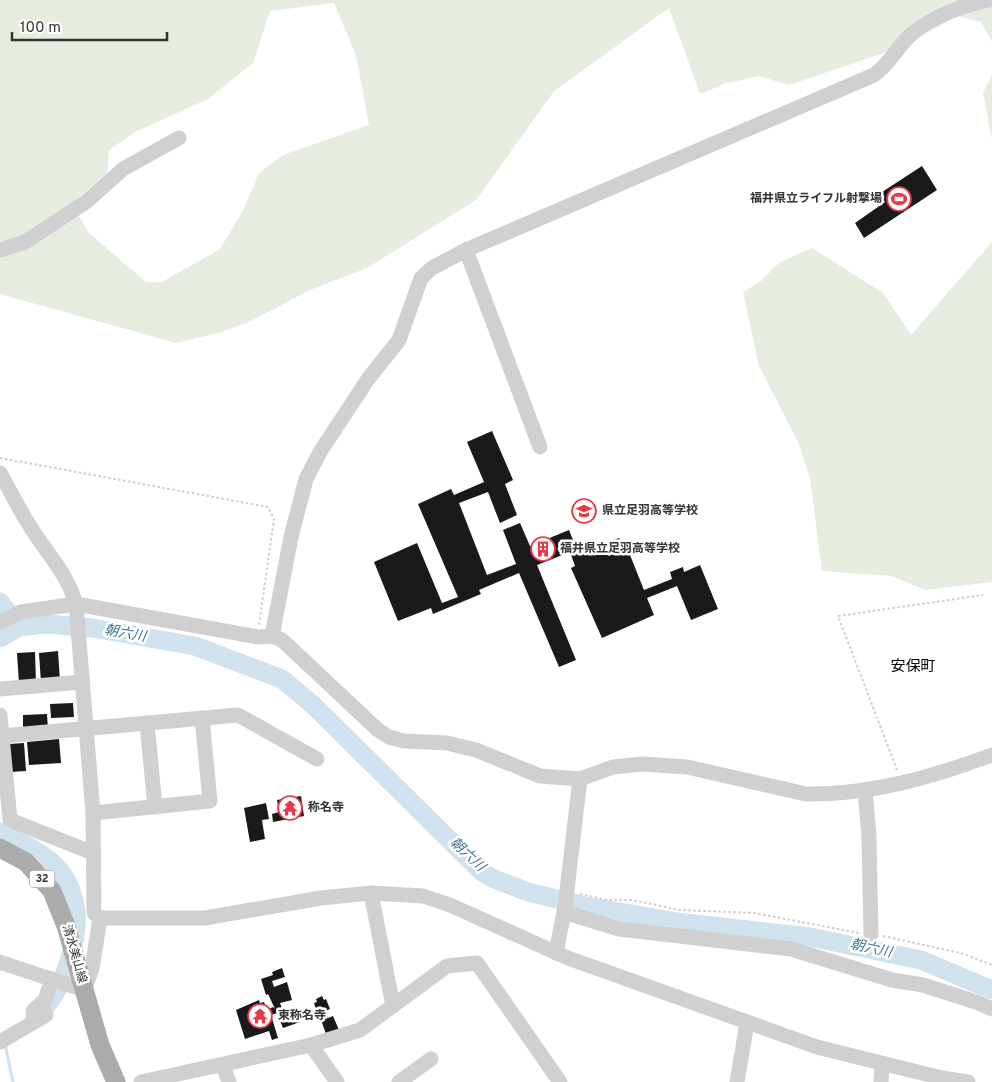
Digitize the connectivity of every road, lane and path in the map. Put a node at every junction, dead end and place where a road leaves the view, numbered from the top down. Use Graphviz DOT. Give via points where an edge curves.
graph roads {
  1 [pos="989,0"];
  2 [pos="179,138"];
  3 [pos="0,250"];
  4 [pos="466,250"];
  5 [pos="540,447"];
  6 [pos="0,458"];
  7 [pos="0,473"];
  8 [pos="983,595"];
  9 [pos="76,608"];
  10 [pos="3,620"];
  11 [pos="265,636"];
  12 [pos="82,682"];
  13 [pos="0,689"];
  14 [pos="0,715"];
  15 [pos="202,718"];
  16 [pos="147,723"];
  17 [pos="87,728"];
  18 [pos="2,736"];
  19 [pos="992,755"];
  20 [pos="317,759"];
  21 [pos="580,779"];
  22 [pos="902,784"];
  23 [pos="865,790"];
  24 [pos="155,807"];
  25 [pos="93,813"];
  26 [pos="0,848"];
  27 [pos="93,853"];
  28 [pos="567,892"];
  29 [pos="372,893"];
  30 [pos="565,910"];
  31 [pos="100,918"];
  32 [pos="871,934"];
  33 [pos="556,953"];
  34 [pos="0,962"];
  35 [pos="992,966"];
  36 [pos="68,981"];
  37 [pos="392,1006"];
  38 [pos="992,1009"];
  39 [pos="747,1022"];
  40 [pos="0,1042"];
  41 [pos="311,1045"];
  42 [pos="431,1059"];
  43 [pos="882,1064"];
  44 [pos="223,1065"];
  45 [pos="942,1080"];
  46 [pos="116,1082"];
  47 [pos="141,1082"];
  48 [pos="230,1082"];
  49 [pos="336,1082"];
  50 [pos="398,1082"];
  51 [pos="560,1082"];
  52 [pos="737,1082"];
  53 [pos="881,1082"];
  54 [pos="968,1082"];
  1 -- 4 [label="street" via="942,16 914,32 887,65 874,75"];
  2 -- 3 [label="street" via="123,169 86,202 25,242"];
  4 -- 5 [label="street"];
  4 -- 11 [label="street" via="432,268 421,278 399,340 368,379 320,452 304,489"];
  6 -- 11 [label="path" via="268,507 274,519"];
  7 -- 9 [label="street" via="37,537 66,577"];
  8 -- 22 [label="path" via="838,616"];
  9 -- 10 [label="street" via="21,612"];
  9 -- 11 [label="street"];
  9 -- 12 [label="street"];
  11 -- 21 [label="street" via="282,640 378,730 390,737 404,741 447,743 476,750 540,776"];
  12 -- 13 [label="street"];
  12 -- 17 [label="street"];
  14 -- 18 [label="street"];
  15 -- 16 [label="street"];
  15 -- 20 [label="street" via="238,714"];
  15 -- 24 [label="street" via="210,801"];
  16 -- 17 [label="street"];
  16 -- 24 [label="street"];
  17 -- 18 [label="street"];
  17 -- 25 [label="street"];
  18 -- 27 [label="street" via="10,820"];
  19 -- 22 [label="street"];
  21 -- 23 [label="street" via="613,767 642,764 687,767 806,794"];
  21 -- 28 [label="street"];
  22 -- 23 [label="street"];
  23 -- 32 [label="street"];
  24 -- 25 [label="street"];
  25 -- 27 [label="street"];
  26 -- 36 [label="main road, 清水美山線 / 32" via="26,862 52,892 66,926"];
  27 -- 31 [label="street" via="94,913"];
  28 -- 30 [label="street"];
  28 -- 32 [label="path" via="680,910 754,913"];
  29 -- 31 [label="street" via="321,898 205,918"];
  29 -- 33 [label="street" via="424,896"];
  29 -- 37 [label="street"];
  30 -- 33 [label="street"];
  30 -- 38 [label="street" via="619,929 791,949 892,980 923,985"];
  31 -- 36 [label="street" via="92,969"];
  32 -- 35 [label="path" via="964,954"];
  33 -- 39 [label="street"];
  34 -- 36 [label="street"];
  36 -- 40 [label="street" via="46,996 39,1009 46,1015"];
  36 -- 46 [label="main road, 清水美山線 / 32"];
  37 -- 41 [label="street" via="360,1030"];
  37 -- 51 [label="street" via="447,966 477,963"];
  39 -- 43 [label="street" via="816,1047"];
  39 -- 52 [label="street"];
  41 -- 44 [label="street"];
  41 -- 49 [label="street"];
  42 -- 50 [label="street"];
  43 -- 45 [label="street"];
  43 -- 53 [label="street"];
  44 -- 47 [label="street"];
  44 -- 48 [label="street"];
  45 -- 54 [label="street"];
}
